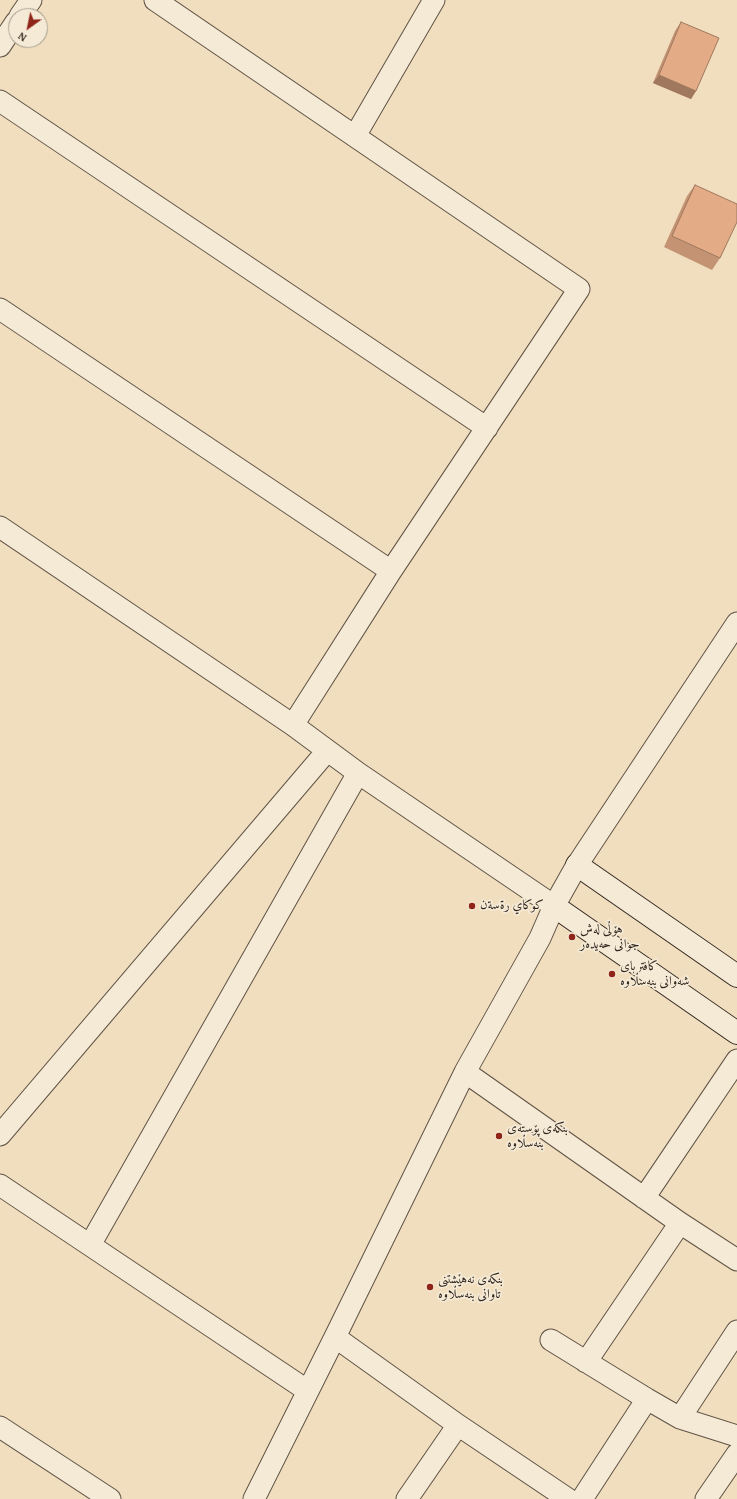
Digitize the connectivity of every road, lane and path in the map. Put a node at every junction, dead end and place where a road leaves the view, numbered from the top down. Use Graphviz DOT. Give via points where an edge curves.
graph roads {
  1 [pos="155,0"];
  2 [pos="434,0"];
  3 [pos="8,34"];
  4 [pos="0,46"];
  5 [pos="0,100"];
  6 [pos="355,136"];
  7 [pos="0,310"];
  8 [pos="487,428"];
  9 [pos="0,527"];
  10 [pos="391,571"];
  11 [pos="737,623"];
  12 [pos="292,725"];
  13 [pos="328,751"];
  14 [pos="358,772"];
  15 [pos="577,865"];
  16 [pos="554,906"];
  17 [pos="737,976"];
  18 [pos="737,1033"];
  19 [pos="737,1060"];
  20 [pos="465,1072"];
  21 [pos="0,1135"];
  22 [pos="0,1185"];
  23 [pos="644,1198"];
  24 [pos="680,1223"];
  25 [pos="90,1245"];
  26 [pos="736,1256"];
  27 [pos="737,1332"];
  28 [pos="335,1337"];
  29 [pos="551,1340"];
  30 [pos="586,1362"];
  31 [pos="308,1391"];
  32 [pos="647,1399"];
  33 [pos="680,1418"];
  34 [pos="458,1425"];
  35 [pos="0,1427"];
  36 [pos="737,1436"];
  37 [pos="737,1454"];
  38 [pos="110,1499"];
  39 [pos="254,1499"];
  40 [pos="406,1499"];
  41 [pos="568,1499"];
  42 [pos="582,1499"];
  43 [pos="706,1499"];
  1 -- 6 [label="street"];
  2 -- 6 [label="street"];
  3 -- 4 [label="street"];
  5 -- 8 [label="street"];
  6 -- 8 [label="street" via="579,288"];
  7 -- 10 [label="street"];
  8 -- 10 [label="street"];
  9 -- 12 [label="street"];
  10 -- 12 [label="street"];
  11 -- 15 [label="street"];
  12 -- 13 [label="street"];
  13 -- 14 [label="street"];
  13 -- 21 [label="street"];
  14 -- 16 [label="street"];
  14 -- 25 [label="street"];
  15 -- 16 [label="street"];
  15 -- 17 [label="street"];
  16 -- 18 [label="street"];
  16 -- 20 [label="street" via="540,938"];
  19 -- 23 [label="street"];
  20 -- 23 [label="street"];
  20 -- 28 [label="street"];
  22 -- 25 [label="street"];
  23 -- 24 [label="street"];
  24 -- 26 [label="street"];
  24 -- 30 [label="street"];
  25 -- 31 [label="street"];
  27 -- 33 [label="street"];
  28 -- 31 [label="street"];
  28 -- 34 [label="street"];
  29 -- 30 [label="street"];
  30 -- 32 [label="street"];
  31 -- 39 [label="street"];
  32 -- 33 [label="street"];
  32 -- 42 [label="street"];
  33 -- 36 [label="street"];
  34 -- 40 [label="street"];
  34 -- 41 [label="street"];
  35 -- 38 [label="street"];
  37 -- 43 [label="street"];
}
